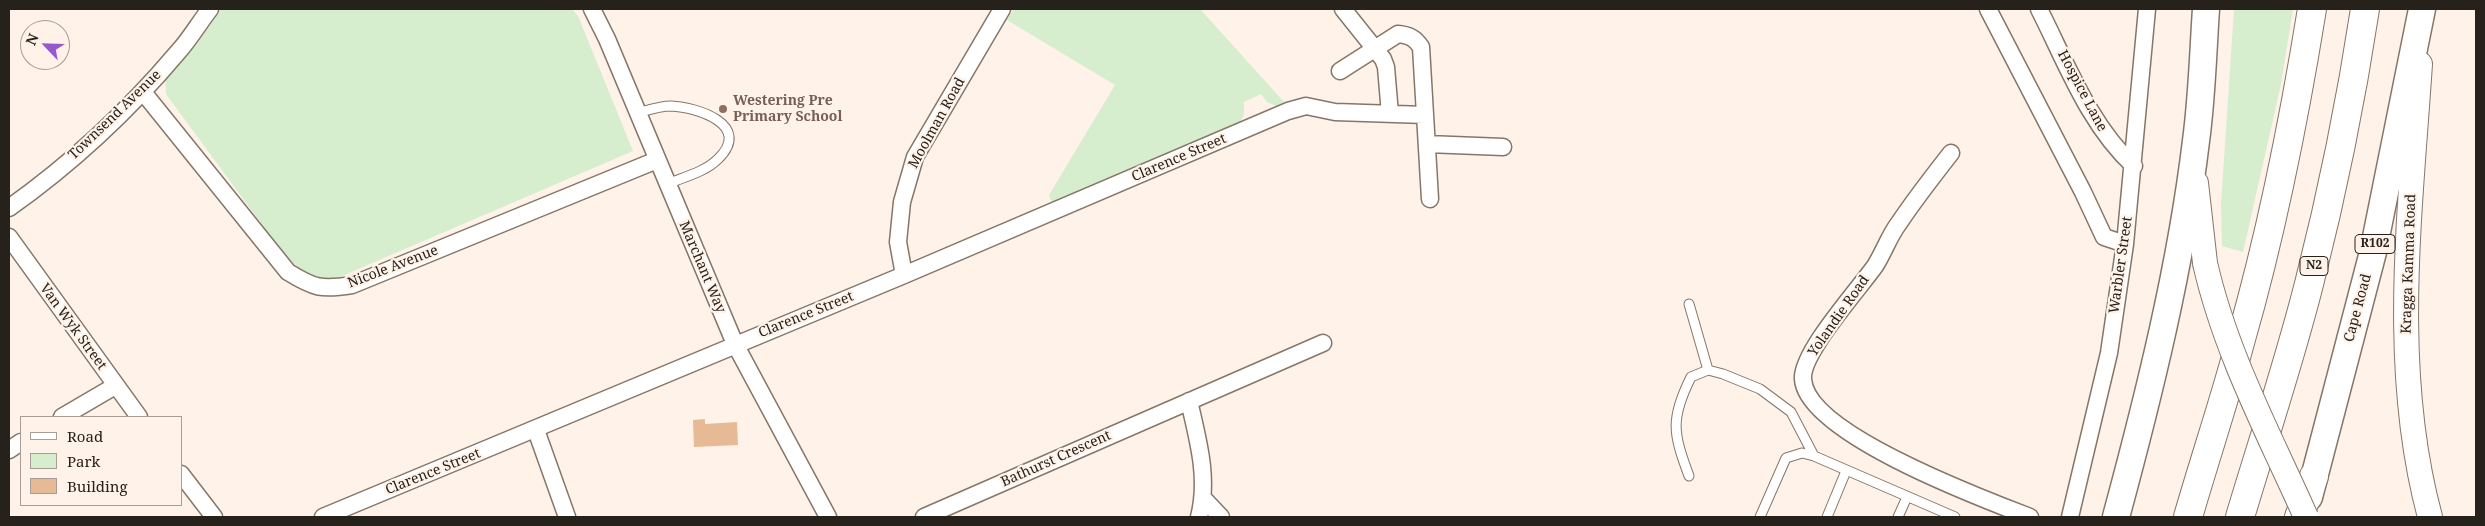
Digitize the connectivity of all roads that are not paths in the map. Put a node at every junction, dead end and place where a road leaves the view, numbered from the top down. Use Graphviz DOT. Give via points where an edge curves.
graph roads {
  1 [pos="210,9"];
  2 [pos="592,9"];
  3 [pos="1002,9"];
  4 [pos="1343,9"];
  5 [pos="1988,9"];
  6 [pos="2039,9"];
  7 [pos="2147,9"];
  8 [pos="2206,9"];
  9 [pos="2312,9"];
  10 [pos="2365,9"];
  11 [pos="2423,9"];
  12 [pos="1376,50"];
  13 [pos="1340,72"];
  14 [pos="143,92"];
  15 [pos="637,113"];
  16 [pos="1390,114"];
  17 [pos="1425,115"];
  18 [pos="2196,140"];
  19 [pos="1427,144"];
  20 [pos="1503,147"];
  21 [pos="1951,153"];
  22 [pos="657,160"];
  23 [pos="2134,166"];
  24 [pos="667,184"];
  25 [pos="1430,199"];
  26 [pos="9,208"];
  27 [pos="9,237"];
  28 [pos="2125,244"];
  29 [pos="904,275"];
  30 [pos="1689,304"];
  31 [pos="1323,343"];
  32 [pos="735,344"];
  33 [pos="1708,370"];
  34 [pos="115,386"];
  35 [pos="1189,401"];
  36 [pos="64,416"];
  37 [pos="138,416"];
  38 [pos="536,430"];
  39 [pos="20,443"];
  40 [pos="9,450"];
  41 [pos="1814,456"];
  42 [pos="1846,471"];
  43 [pos="182,475"];
  44 [pos="1689,476"];
  45 [pos="2314,476"];
  46 [pos="1907,497"];
  47 [pos="1203,498"];
  48 [pos="214,517"];
  49 [pos="323,517"];
  50 [pos="567,517"];
  51 [pos="828,517"];
  52 [pos="924,517"];
  53 [pos="1199,517"];
  54 [pos="1221,517"];
  55 [pos="1760,517"];
  56 [pos="1827,517"];
  57 [pos="1898,517"];
  58 [pos="1955,517"];
  59 [pos="2030,517"];
  60 [pos="2070,517"];
  61 [pos="2116,517"];
  62 [pos="2188,517"];
  63 [pos="2240,517"];
  64 [pos="2299,517"];
  65 [pos="2305,517"];
  66 [pos="2430,517"];
  1 -- 14 [label="street, Townsend Avenue"];
  2 -- 15 [label="street, Marchant Way"];
  3 -- 29 [label="street, Moolman Road" via="912,164 902,202 898,242"];
  4 -- 12 [label="street"];
  5 -- 28 [label="street" via="2104,237"];
  6 -- 23 [label="street, Hospice Lane" via="2096,120 2109,141"];
  7 -- 23 [label="street, Warbler Street"];
  8 -- 18 [label="main road"];
  9 -- 62 [label="highway" via="2290,132 2264,248 2241,340"];
  10 -- 63 [label="highway, N2" via="2325,219 2290,351"];
  11 -- 45 [label="main road, Cape Road / R102" via="2373,252"];
  11 -- 66 [label="main road, Kragga Kamma Road" via="2407,269 2406,350 2413,428"];
  12 -- 13 [label="street"];
  12 -- 16 [label="street" via="1386,67"];
  12 -- 17 [label="street" via="1398,34 1416,40 1421,47"];
  14 -- 22 [label="street, Nicole Avenue" via="288,272 306,283 326,289 352,285"];
  14 -- 26 [label="street, Townsend Avenue" via="34,190"];
  15 -- 22 [label="street, Marchant Way"];
  15 -- 24 [label="lane" via="669,106 696,110 718,119 726,129 727,144 718,160 699,172"];
  16 -- 17 [label="street, Clarence Street"];
  16 -- 29 [label="street, Clarence Street" via="1335,112 1306,106"];
  17 -- 19 [label="street"];
  18 -- 61 [label="main road" via="2165,315"];
  18 -- 65 [label="main road, bridge" via="2197,202 2205,263 2216,307 2231,351"];
  19 -- 20 [label="street"];
  19 -- 25 [label="street"];
  21 -- 59 [label="street, Yolandie Road" via="1898,224 1876,264 1814,349 1804,368 1803,382 1821,411 1849,435 1924,473"];
  22 -- 24 [label="street, Marchant Way"];
  23 -- 28 [label="street, Warbler Street"];
  24 -- 32 [label="street, Marchant Way"];
  27 -- 34 [label="street, Van Wyk Street"];
  28 -- 60 [label="street, Warbler Street" via="2109,353"];
  29 -- 32 [label="street, Clarence Street"];
  30 -- 33 [label="lane"];
  31 -- 35 [label="street, Bathurst Crescent"];
  32 -- 38 [label="street, Clarence Street"];
  32 -- 51 [label="street, Marchant Way"];
  33 -- 41 [label="lane" via="1760,389 1791,412"];
  33 -- 44 [label="lane" via="1691,377 1680,400 1674,424 1678,448"];
  34 -- 36 [label="street"];
  34 -- 37 [label="street, Van Wyk Street"];
  35 -- 47 [label="street" via="1204,480"];
  35 -- 52 [label="street, Bathurst Crescent"];
  38 -- 49 [label="street, Clarence Street"];
  38 -- 50 [label="street"];
  39 -- 40 [label="street"];
  41 -- 42 [label="lane"];
  41 -- 55 [label="lane" via="1802,453 1786,458"];
  42 -- 46 [label="lane"];
  42 -- 56 [label="lane"];
  43 -- 48 [label="street"];
  45 -- 64 [label="highway"];
  45 -- 65 [label="main road, Cape Road / R102"];
  46 -- 57 [label="lane"];
  46 -- 58 [label="lane"];
  47 -- 53 [label="street"];
  47 -- 54 [label="street"];
}
